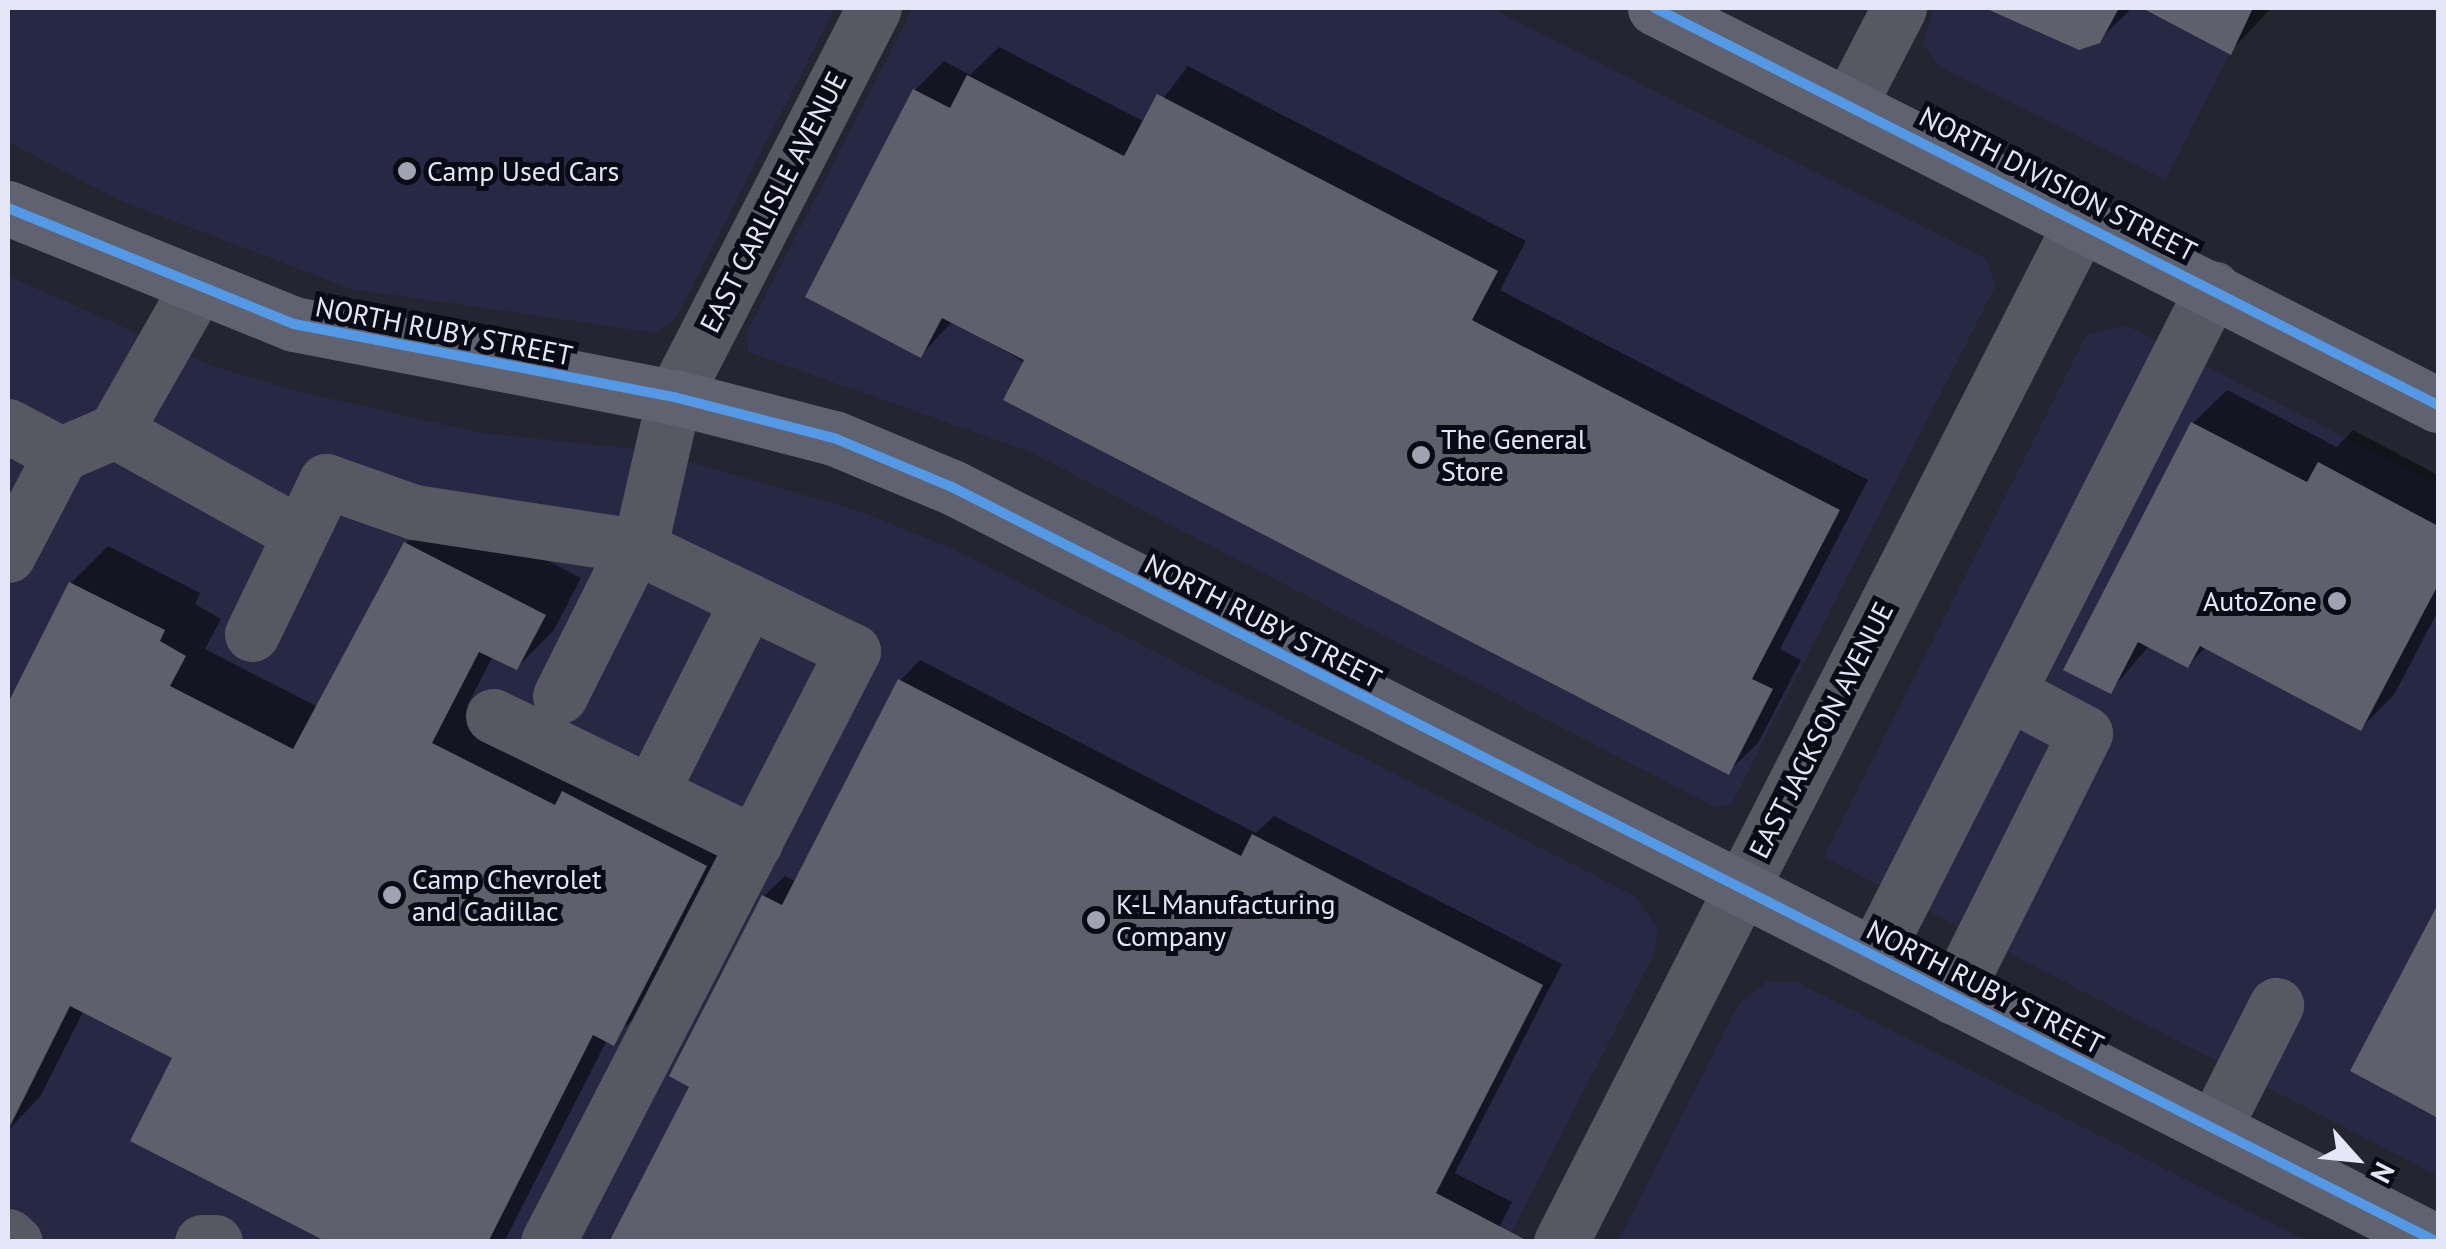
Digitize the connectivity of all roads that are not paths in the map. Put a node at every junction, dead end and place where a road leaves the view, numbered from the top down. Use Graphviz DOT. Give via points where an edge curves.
graph roads {
  1 [pos="874,8"];
  2 [pos="1655,8"];
  3 [pos="1899,8"];
  4 [pos="1849,105"];
  5 [pos="8,208"];
  6 [pos="2083,219"];
  7 [pos="2213,288"];
  8 [pos="195,291"];
  9 [pos="674,397"];
  10 [pos="2438,405"];
  11 [pos="8,426"];
  12 [pos="115,431"];
  13 [pos="61,454"];
  14 [pos="296,531"];
  15 [pos="635,546"];
  16 [pos="8,555"];
  17 [pos="748,600"];
  18 [pos="252,634"];
  19 [pos="2008,692"];
  20 [pos="560,696"];
  21 [pos="493,716"];
  22 [pos="651,792"];
  23 [pos="755,843"];
  24 [pos="1740,888"];
  25 [pos="1874,956"];
  26 [pos="1953,996"];
  27 [pos="2276,1005"];
  28 [pos="2214,1128"];
  29 [pos="8,1236"];
  30 [pos="16,1242"];
  31 [pos="202,1242"];
  32 [pos="214,1242"];
  33 [pos="548,1242"];
  34 [pos="1560,1242"];
  35 [pos="2437,1242"];
  1 -- 9 [label="street, EAST CARLISLE AVENUE"];
  2 -- 4 [label="main road, NORTH DIVISION STREET"];
  3 -- 4 [label="street"];
  4 -- 6 [label="main road, NORTH DIVISION STREET"];
  5 -- 8 [label="main road, NORTH RUBY STREET"];
  6 -- 7 [label="main road, NORTH DIVISION STREET"];
  6 -- 24 [label="street, EAST JACKSON AVENUE"];
  7 -- 10 [label="main road, NORTH DIVISION STREET"];
  7 -- 19 [label="street"];
  8 -- 9 [label="main road, NORTH RUBY STREET" via="357,342"];
  8 -- 12 [label="street"];
  9 -- 15 [label="street, EAST CARLISLE AVENUE" via="660,476"];
  9 -- 24 [label="main road, NORTH RUBY STREET" via="834,438 952,487"];
  11 -- 13 [label="street"];
  12 -- 13 [label="street"];
  12 -- 14 [label="street"];
  13 -- 16 [label="street"];
  14 -- 15 [label="street" via="326,481 414,512"];
  14 -- 18 [label="street"];
  15 -- 17 [label="street"];
  15 -- 20 [label="street, EAST CARLISLE AVENUE"];
  17 -- 22 [label="street"];
  17 -- 23 [label="street" via="853,651"];
  19 -- 25 [label="street"];
  19 -- 26 [label="street" via="2085,734"];
  21 -- 22 [label="street"];
  22 -- 23 [label="street"];
  23 -- 33 [label="street"];
  24 -- 25 [label="main road, NORTH RUBY STREET"];
  24 -- 34 [label="street, EAST JACKSON AVENUE"];
  25 -- 26 [label="main road, NORTH RUBY STREET"];
  26 -- 28 [label="main road, NORTH RUBY STREET"];
  27 -- 28 [label="street"];
  28 -- 35 [label="main road, NORTH RUBY STREET"];
  29 -- 30 [label="street"];
  31 -- 32 [label="street"];
}
